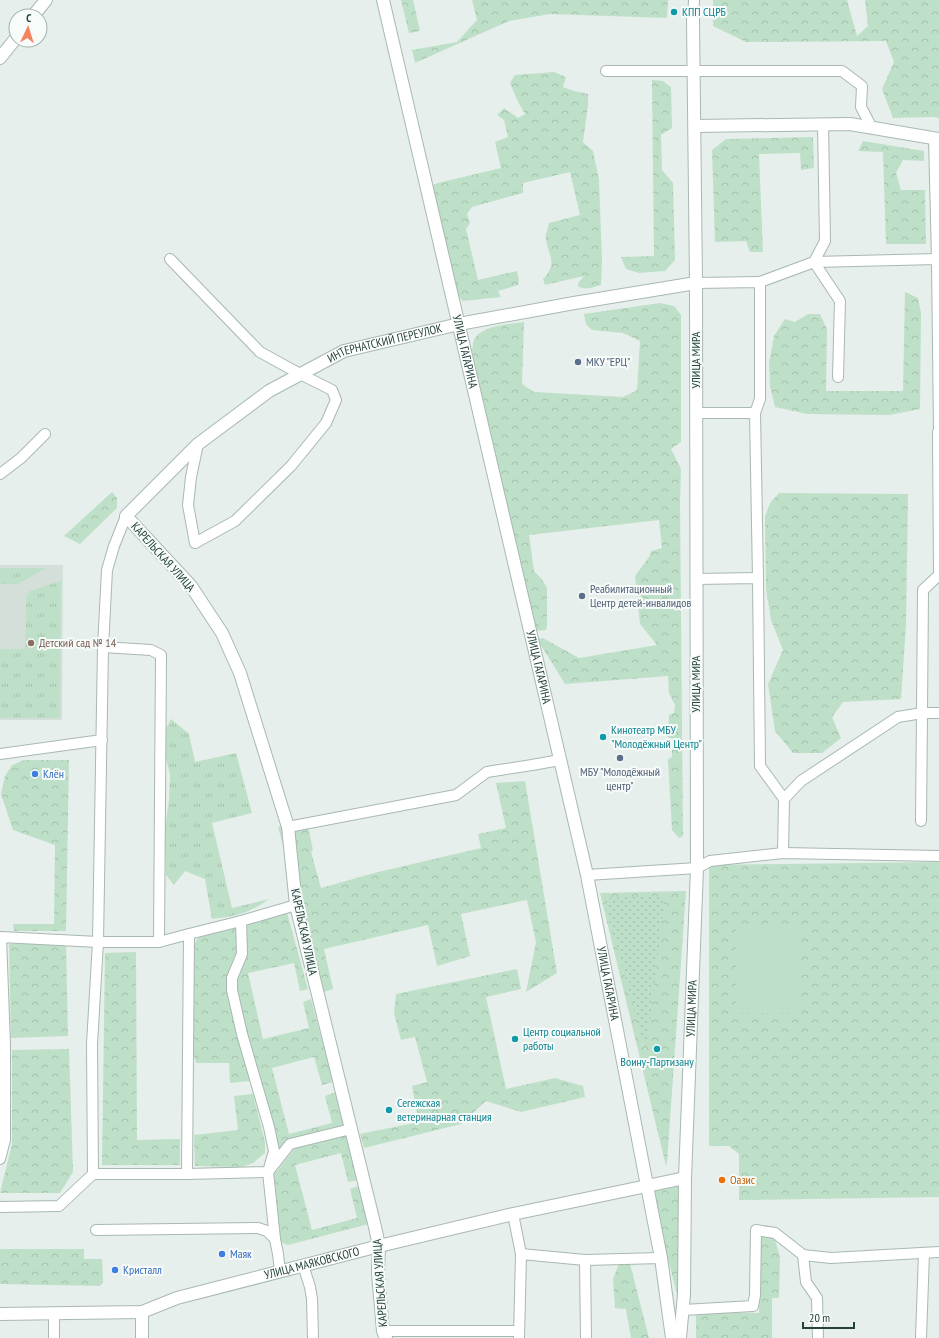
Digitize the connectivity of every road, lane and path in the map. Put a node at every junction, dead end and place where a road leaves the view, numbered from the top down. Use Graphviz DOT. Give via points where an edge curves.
graph roads {
  1 [pos="46,0"];
  2 [pos="383,0"];
  3 [pos="694,0"];
  4 [pos="40,8"];
  5 [pos="693,19"];
  6 [pos="8,48"];
  7 [pos="0,58"];
  8 [pos="606,71"];
  9 [pos="694,71"];
  10 [pos="823,124"];
  11 [pos="695,126"];
  12 [pos="872,128"];
  13 [pos="937,139"];
  14 [pos="170,259"];
  15 [pos="938,259"];
  16 [pos="814,262"];
  17 [pos="760,282"];
  18 [pos="696,283"];
  19 [pos="459,324"];
  20 [pos="300,374"];
  21 [pos="838,377"];
  22 [pos="696,413"];
  23 [pos="755,413"];
  24 [pos="939,432"];
  25 [pos="44,434"];
  26 [pos="198,444"];
  27 [pos="0,474"];
  28 [pos="126,516"];
  29 [pos="939,575"];
  30 [pos="758,578"];
  31 [pos="696,579"];
  32 [pos="103,647"];
  33 [pos="922,713"];
  34 [pos="939,713"];
  35 [pos="102,740"];
  36 [pos="0,754"];
  37 [pos="560,760"];
  38 [pos="784,799"];
  39 [pos="921,821"];
  40 [pos="288,827"];
  41 [pos="783,853"];
  42 [pos="939,856"];
  43 [pos="697,868"];
  44 [pos="587,875"];
  45 [pos="296,905"];
  46 [pos="241,921"];
  47 [pos="189,934"];
  48 [pos="0,937"];
  49 [pos="98,942"];
  50 [pos="159,942"];
  51 [pos="351,1129"];
  52 [pos="0,1159"];
  53 [pos="268,1172"];
  54 [pos="93,1174"];
  55 [pos="187,1174"];
  56 [pos="685,1178"];
  57 [pos="647,1186"];
  58 [pos="0,1207"];
  59 [pos="513,1214"];
  60 [pos="96,1230"];
  61 [pos="275,1239"];
  62 [pos="379,1246"];
  63 [pos="939,1252"];
  64 [pos="924,1253"];
  65 [pos="521,1254"];
  66 [pos="802,1255"];
  67 [pos="661,1258"];
  68 [pos="585,1260"];
  69 [pos="303,1265"];
  70 [pos="280,1271"];
  71 [pos="683,1310"];
  72 [pos="142,1312"];
  73 [pos="0,1314"];
  74 [pos="54,1314"];
  75 [pos="519,1334"];
  76 [pos="384,1335"];
  77 [pos="54,1338"];
  78 [pos="142,1338"];
  79 [pos="313,1338"];
  80 [pos="586,1338"];
  81 [pos="672,1338"];
  82 [pos="680,1338"];
  83 [pos="818,1338"];
  84 [pos="921,1338"];
  1 -- 4 [label="street"];
  2 -- 19 [label="street, УЛИЦА ГАГАРИНА"];
  3 -- 5 [label="lane"];
  5 -- 9 [label="street, УЛИЦА МИРА"];
  6 -- 7 [label="street"];
  8 -- 9 [label="lane"];
  9 -- 11 [label="street, УЛИЦА МИРА"];
  9 -- 12 [label="lane" via="842,70 862,86 861,107"];
  10 -- 11 [label="street"];
  10 -- 12 [label="street" via="850,124"];
  10 -- 16 [label="lane" via="825,241"];
  11 -- 18 [label="street, УЛИЦА МИРА"];
  12 -- 13 [label="street"];
  13 -- 15 [label="lane"];
  14 -- 20 [label="lane" via="260,352"];
  15 -- 16 [label="lane"];
  15 -- 24 [label="lane"];
  16 -- 17 [label="lane"];
  16 -- 21 [label="lane" via="840,301"];
  17 -- 18 [label="lane"];
  17 -- 23 [label="lane" via="760,399"];
  18 -- 19 [label="street, ИНТЕРНАТСКИЙ ПЕРЕУЛОК"];
  18 -- 22 [label="street, УЛИЦА МИРА"];
  19 -- 20 [label="street, ИНТЕРНАТСКИЙ ПЕРЕУЛОК" via="344,351"];
  19 -- 37 [label="street, УЛИЦА ГАГАРИНА"];
  20 -- 26 [label="street, ИНТЕРНАТСКИЙ ПЕРЕУЛОК" via="269,390"];
  20 -- 26 [label="lane" via="332,390 336,400 326,423 291,466 235,521 195,543 188,505"];
  22 -- 23 [label="lane"];
  22 -- 31 [label="street, УЛИЦА МИРА"];
  23 -- 30 [label="lane"];
  24 -- 29 [label="lane"];
  25 -- 27 [label="lane" via="21,458"];
  26 -- 28 [label="street, ИНТЕРНАТСКИЙ ПЕРЕУЛОК"];
  28 -- 32 [label="lane" via="107,570"];
  28 -- 40 [label="street, КАРЕЛЬСКАЯ УЛИЦА" via="191,586 222,633 240,672"];
  29 -- 33 [label="lane" via="923,590"];
  30 -- 31 [label="lane"];
  30 -- 38 [label="lane" via="760,766"];
  31 -- 43 [label="street, УЛИЦА МИРА"];
  32 -- 35 [label="lane"];
  32 -- 50 [label="lane" via="151,650 161,655"];
  33 -- 34 [label="lane"];
  33 -- 38 [label="lane" via="898,717 801,781"];
  33 -- 39 [label="lane"];
  35 -- 36 [label="lane"];
  35 -- 49 [label="lane"];
  37 -- 40 [label="lane" via="487,772 456,795"];
  37 -- 44 [label="street, УЛИЦА ГАГАРИНА"];
  38 -- 41 [label="lane"];
  40 -- 45 [label="street, КАРЕЛЬСКАЯ УЛИЦА"];
  41 -- 42 [label="lane"];
  41 -- 43 [label="lane" via="710,861"];
  43 -- 44 [label="lane"];
  43 -- 56 [label="street, УЛИЦА МИРА"];
  44 -- 57 [label="street, УЛИЦА ГАГАРИНА"];
  45 -- 46 [label="lane"];
  45 -- 51 [label="street, КАРЕЛЬСКАЯ УЛИЦА"];
  46 -- 47 [label="lane"];
  46 -- 53 [label="lane" via="242,954 232,978 232,990 274,1151"];
  47 -- 50 [label="lane"];
  47 -- 55 [label="lane"];
  48 -- 49 [label="lane"];
  48 -- 52 [label="lane" via="5,1044 5,1140"];
  49 -- 50 [label="lane"];
  49 -- 54 [label="lane" via="92,1044"];
  51 -- 53 [label="lane" via="290,1144"];
  51 -- 62 [label="street, КАРЕЛЬСКАЯ УЛИЦА"];
  53 -- 55 [label="lane"];
  53 -- 61 [label="lane"];
  54 -- 55 [label="lane"];
  54 -- 58 [label="lane" via="59,1206"];
  56 -- 57 [label="street, УЛИЦА МАЯКОВСКОГО"];
  56 -- 71 [label="street, УЛИЦА МИРА"];
  57 -- 59 [label="street, УЛИЦА МАЯКОВСКОГО"];
  57 -- 67 [label="street, УЛИЦА ГАГАРИНА"];
  59 -- 62 [label="street, УЛИЦА МАЯКОВСКОГО"];
  59 -- 65 [label="lane"];
  60 -- 61 [label="lane" via="258,1228 267,1231"];
  61 -- 70 [label="lane"];
  62 -- 69 [label="street, УЛИЦА МАЯКОВСКОГО"];
  62 -- 76 [label="street, КАРЕЛЬСКАЯ УЛИЦА" via="378,1273"];
  63 -- 64 [label="lane"];
  64 -- 66 [label="lane" via="831,1258"];
  64 -- 84 [label="lane"];
  65 -- 68 [label="lane"];
  65 -- 75 [label="lane"];
  66 -- 71 [label="lane" via="775,1233 756,1230 753,1306"];
  66 -- 83 [label="lane" via="806,1282 817,1298"];
  67 -- 68 [label="lane"];
  67 -- 81 [label="street, УЛИЦА ГАГАРИНА"];
  68 -- 80 [label="lane"];
  69 -- 70 [label="street, УЛИЦА МАЯКОВСКОГО"];
  69 -- 79 [label="lane" via="311,1293"];
  70 -- 72 [label="street, УЛИЦА МАЯКОВСКОГО" via="177,1298"];
  71 -- 82 [label="street, УЛИЦА МИРА"];
  72 -- 74 [label="street, УЛИЦА МАЯКОВСКОГО"];
  72 -- 78 [label="street"];
  73 -- 74 [label="street, УЛИЦА МАЯКОВСКОГО"];
  74 -- 77 [label="lane"];
  75 -- 76 [label="lane"];
}
